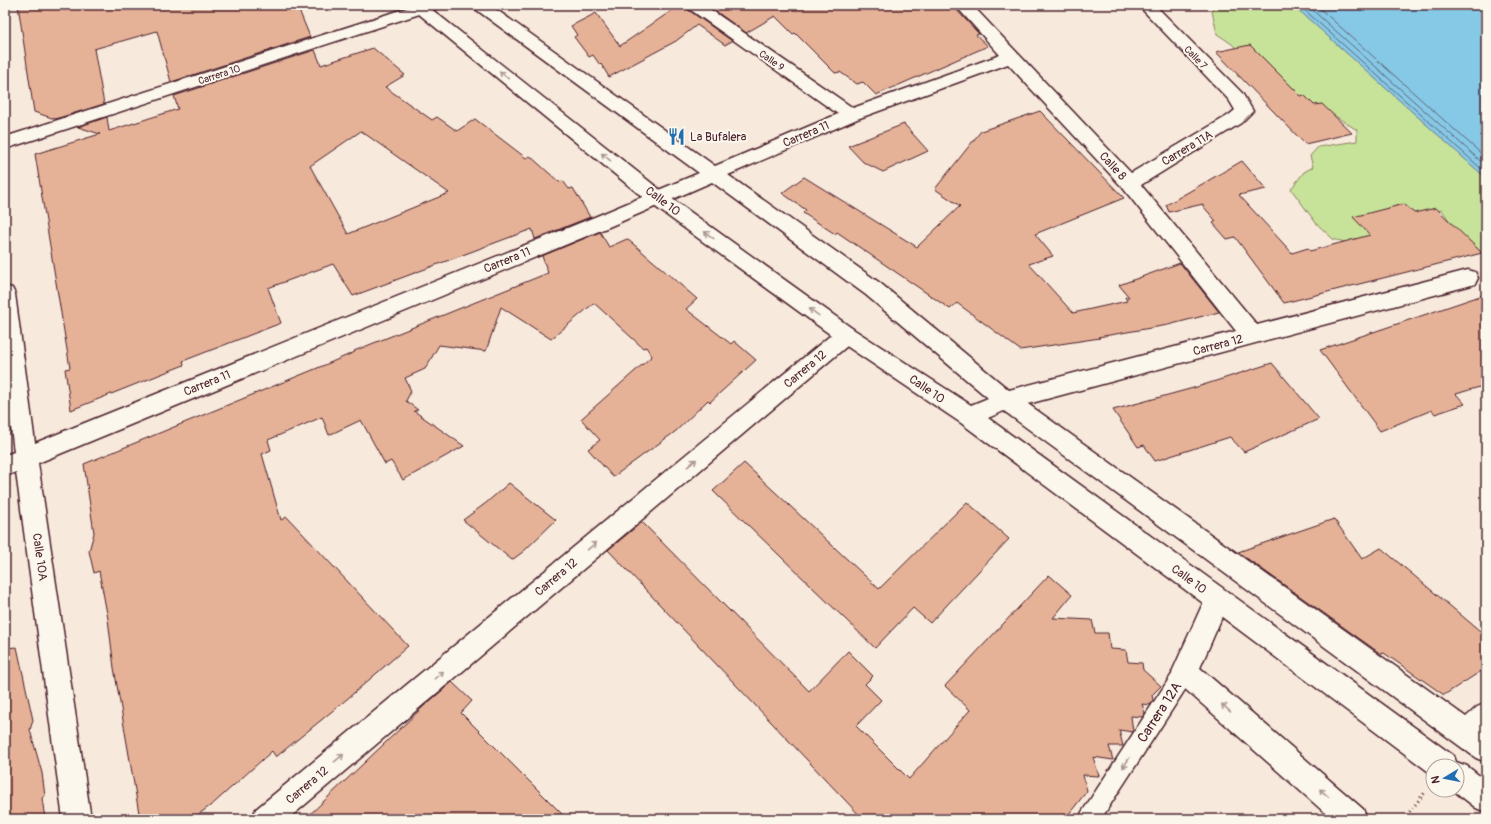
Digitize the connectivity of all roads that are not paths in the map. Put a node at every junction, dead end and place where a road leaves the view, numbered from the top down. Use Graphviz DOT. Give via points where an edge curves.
graph roads {
  1 [pos="480,5"];
  2 [pos="694,5"];
  3 [pos="963,5"];
  4 [pos="1146,5"];
  5 [pos="423,6"];
  6 [pos="1010,57"];
  7 [pos="1244,111"];
  8 [pos="850,115"];
  9 [pos="5,143"];
  10 [pos="715,173"];
  11 [pos="1129,183"];
  12 [pos="657,198"];
  13 [pos="1468,278"];
  14 [pos="5,294"];
  15 [pos="846,335"];
  16 [pos="1252,336"];
  17 [pos="1006,400"];
  18 [pos="969,416"];
  19 [pos="15,462"];
  20 [pos="1217,600"];
  21 [pos="1185,672"];
  22 [pos="1486,716"];
  23 [pos="1476,741"];
  24 [pos="1433,758"];
  25 [pos="1465,782"];
  26 [pos="1486,798"];
  27 [pos="76,819"];
  28 [pos="266,819"];
  29 [pos="1089,819"];
  30 [pos="1354,819"];
  1 -- 10 [label="street"];
  2 -- 8 [label="street, Calle 9"];
  3 -- 6 [label="street, Calle 8"];
  4 -- 7 [label="street, Calle 7" via="1236,97"];
  5 -- 9 [label="street, Carrera 10"];
  12 -- 5 [label="street, Calle 10, one-way"];
  6 -- 8 [label="street, Carrera 11"];
  6 -- 11 [label="street, Calle 8"];
  7 -- 11 [label="street, Carrera 11A" via="1235,120"];
  8 -- 10 [label="street, Carrera 11"];
  10 -- 12 [label="street, Carrera 11"];
  10 -- 17 [label="street" via="874,289"];
  11 -- 16 [label="street, Calle 8"];
  15 -- 12 [label="street, Calle 10, one-way"];
  12 -- 19 [label="street, Carrera 11"];
  13 -- 16 [label="street, Carrera 12"];
  14 -- 19 [label="street, Calle 10A"];
  15 -- 18 [label="street, Calle 10"];
  28 -- 15 [label="street, Carrera 12, one-way"];
  16 -- 17 [label="street, Carrera 12"];
  17 -- 18 [label="street, Carrera 12"];
  17 -- 23 [label="street"];
  18 -- 20 [label="street, Calle 10"];
  19 -- 27 [label="street, Calle 10A"];
  20 -- 21 [label="street, Carrera 12A"];
  20 -- 24 [label="street, Calle 10"];
  21 -- 29 [label="lane, Carrera 12A, one-way"];
  30 -- 21 [label="street, one-way"];
  22 -- 23 [label="street"];
  25 -- 26 [label="street"];
}
